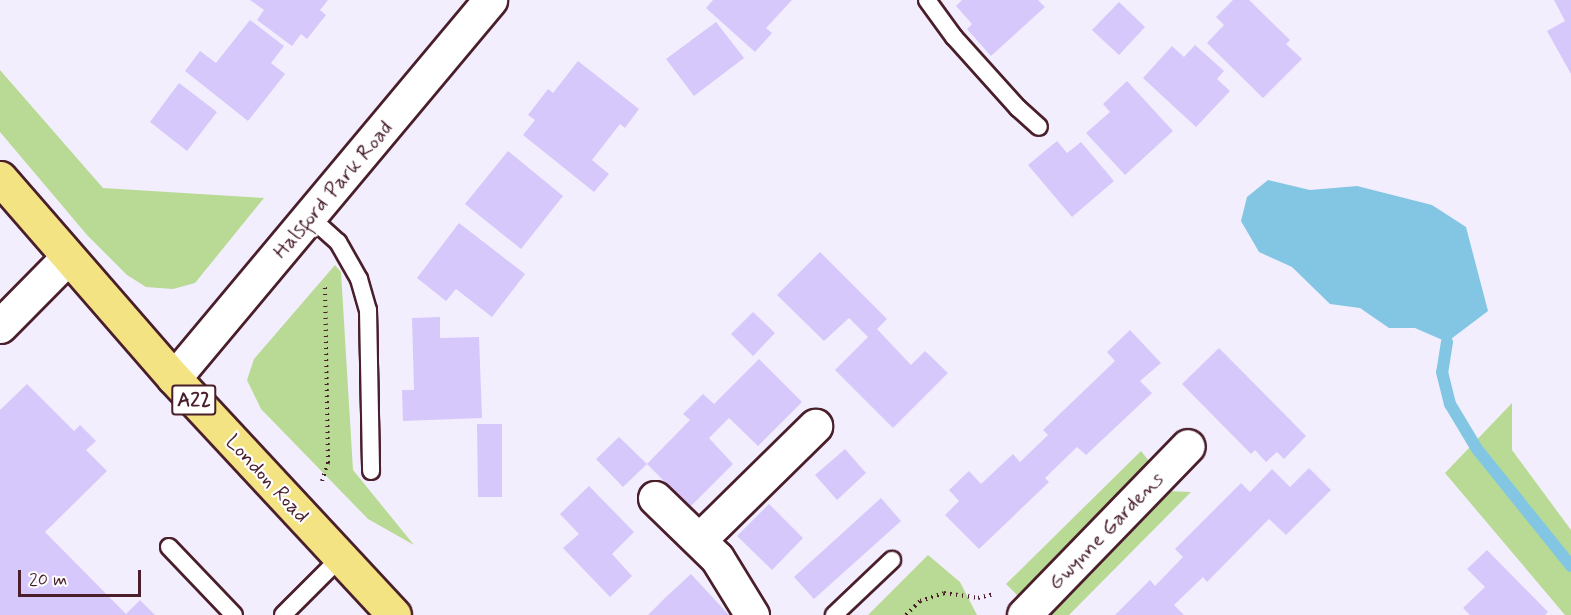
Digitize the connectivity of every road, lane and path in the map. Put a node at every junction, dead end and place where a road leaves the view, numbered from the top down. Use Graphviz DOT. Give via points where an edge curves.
graph roads {
  1 [pos="490,0"];
  2 [pos="927,0"];
  3 [pos="1039,127"];
  4 [pos="0,178"];
  5 [pos="301,227"];
  6 [pos="67,258"];
  7 [pos="0,326"];
  8 [pos="174,378"];
  9 [pos="815,426"];
  10 [pos="1188,446"];
  11 [pos="371,471"];
  12 [pos="655,498"];
  13 [pos="298,513"];
  14 [pos="699,540"];
  15 [pos="169,547"];
  16 [pos="340,558"];
  17 [pos="892,560"];
  18 [pos="234,615"];
  19 [pos="283,615"];
  20 [pos="394,615"];
  21 [pos="752,615"];
  22 [pos="834,615"];
  23 [pos="1024,615"];
  1 -- 5 [label="street, Halsford Park Road"];
  2 -- 3 [label="lane" via="954,37"];
  4 -- 6 [label="highway, London Road / A22"];
  5 -- 8 [label="street, Halsford Park Road"];
  5 -- 11 [label="lane" via="338,242 359,279 368,310"];
  5 -- 13 [label="path" via="325,279 328,463 320,489"];
  6 -- 7 [label="street"];
  6 -- 8 [label="highway, London Road / A22"];
  8 -- 13 [label="highway, London Road / A22"];
  9 -- 14 [label="street"];
  10 -- 23 [label="street, Gwynne Gardens"];
  12 -- 14 [label="street"];
  13 -- 16 [label="highway, London Road / A22"];
  14 -- 21 [label="street" via="717,558"];
  15 -- 18 [label="lane"];
  16 -- 19 [label="lane"];
  16 -- 20 [label="highway, London Road / A22"];
  17 -- 22 [label="lane"];
}
